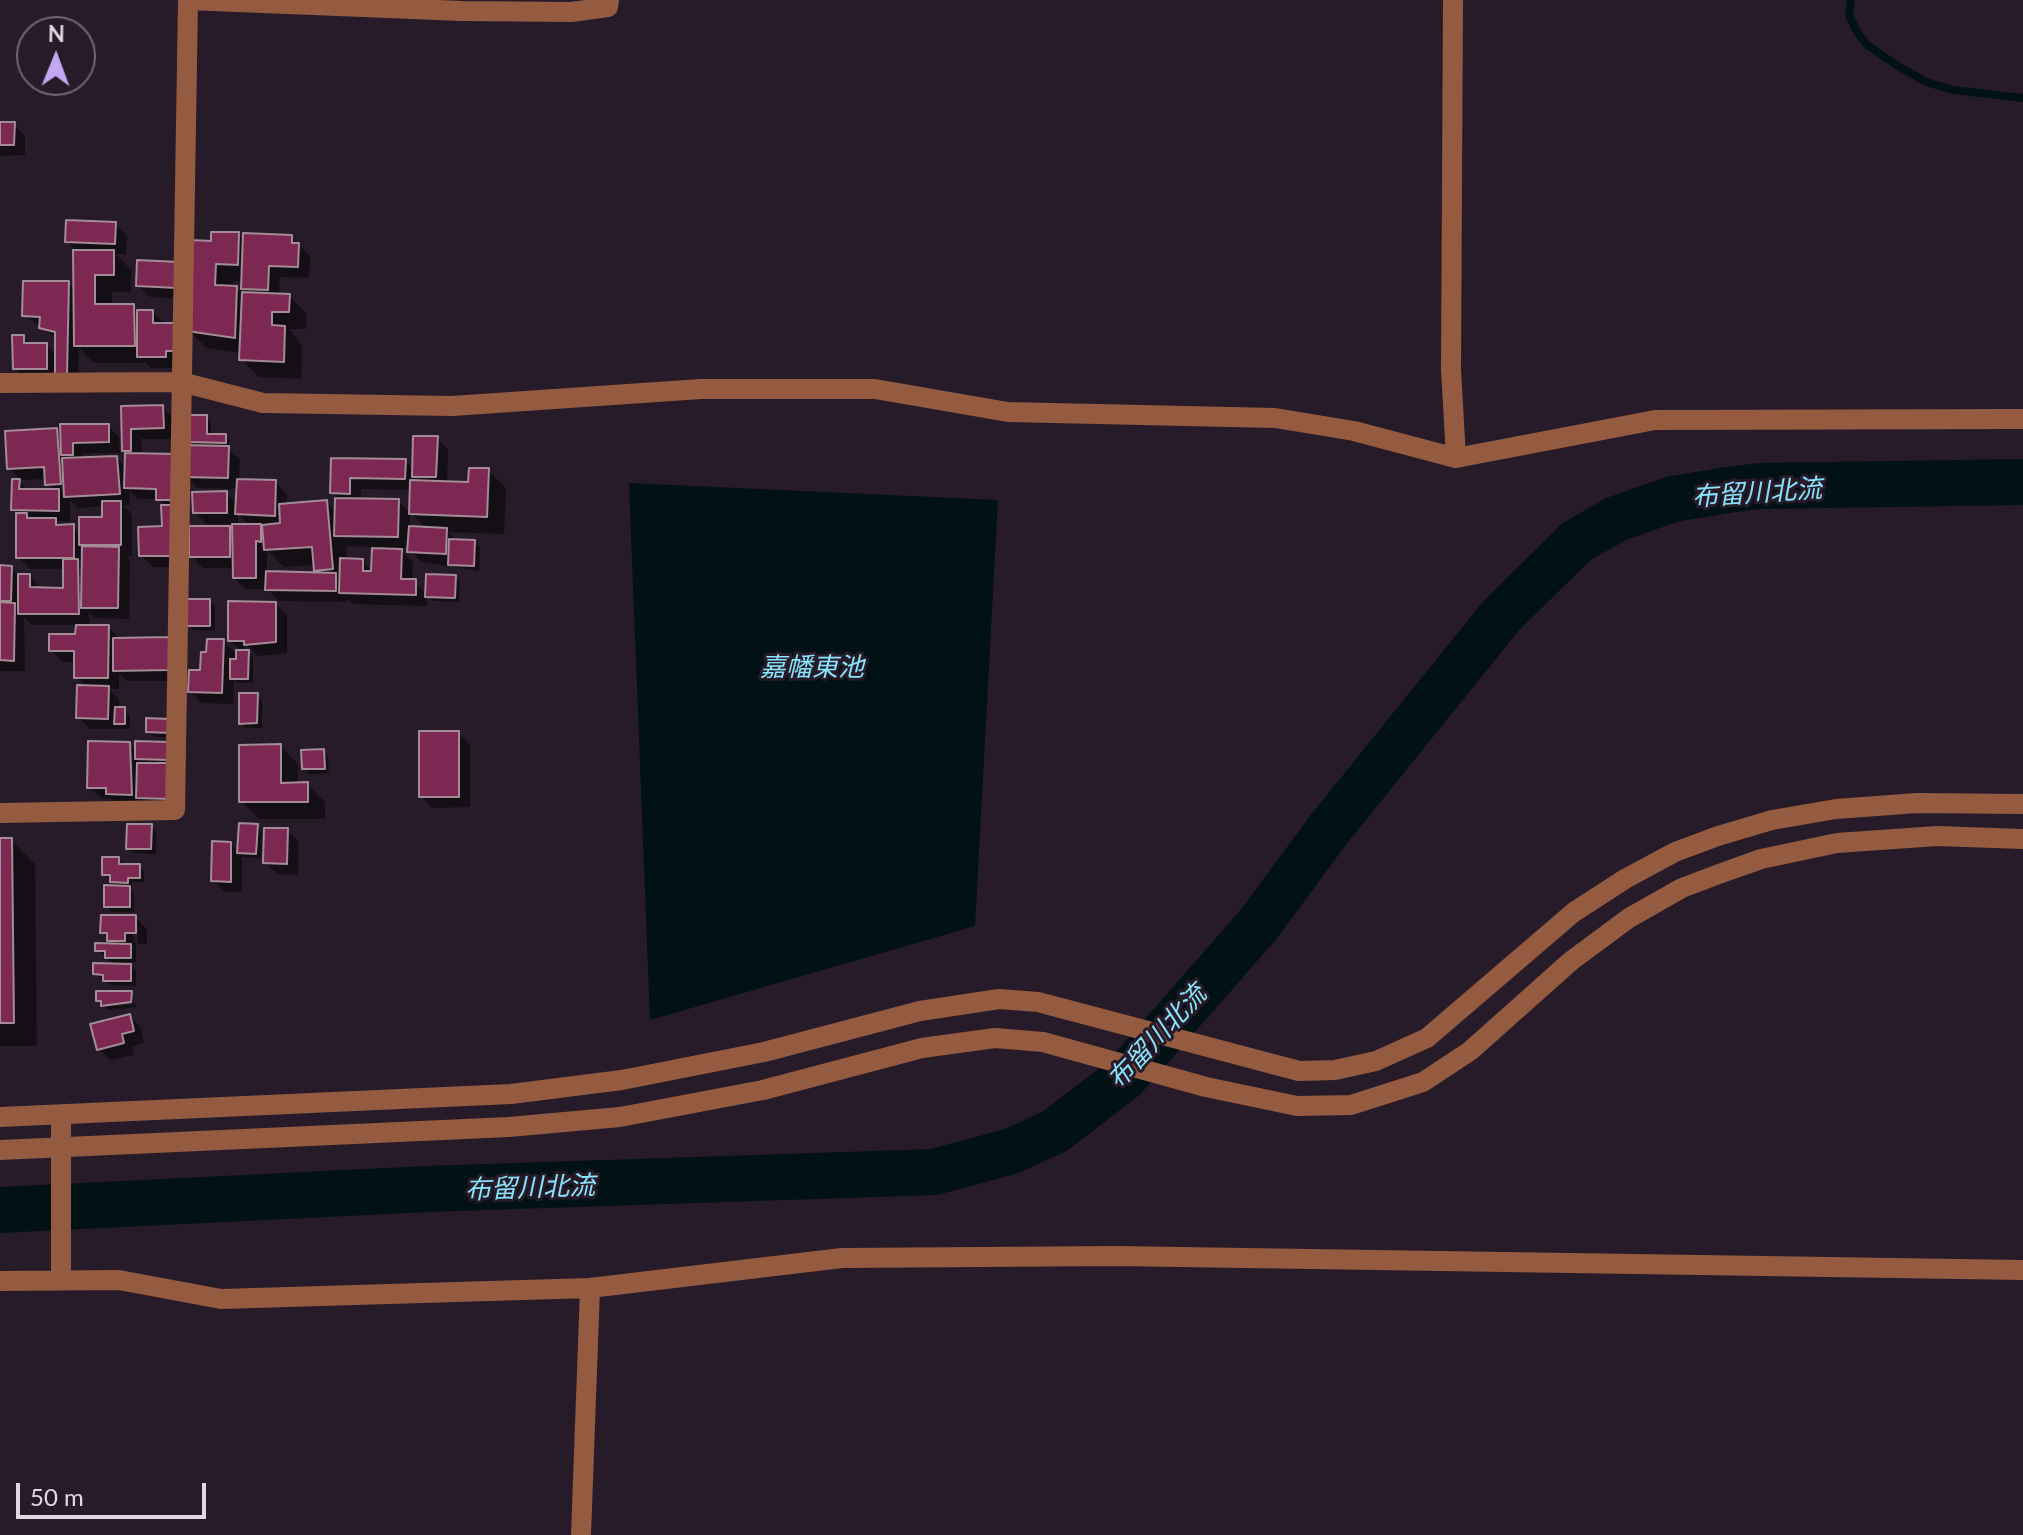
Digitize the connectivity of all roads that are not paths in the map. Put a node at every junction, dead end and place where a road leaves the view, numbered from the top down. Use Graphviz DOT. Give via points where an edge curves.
graph roads {
  1 [pos="609,0"];
  2 [pos="1453,0"];
  3 [pos="181,382"];
  4 [pos="0,383"];
  5 [pos="2023,419"];
  6 [pos="1456,458"];
  7 [pos="2023,804"];
  8 [pos="0,813"];
  9 [pos="2023,839"];
  10 [pos="61,1114"];
  11 [pos="0,1117"];
  12 [pos="0,1150"];
  13 [pos="61,1158"];
  14 [pos="2023,1270"];
  15 [pos="61,1274"];
  16 [pos="0,1281"];
  17 [pos="590,1288"];
  18 [pos="581,1535"];
  1 -- 3 [label="street" via="608,7 571,12 188,0"];
  2 -- 6 [label="street" via="1451,369"];
  3 -- 4 [label="street"];
  3 -- 6 [label="street" via="263,403 452,406 701,389 875,389 1008,412 1275,418 1354,431"];
  3 -- 8 [label="street" via="175,810"];
  5 -- 6 [label="street" via="1655,420"];
  7 -- 10 [label="street" via="1836,809 1772,820 1675,852 1574,912 1427,1038 1376,1061 1335,1070 1299,1071 1038,1002 999,999 920,1011 764,1052 511,1094"];
  9 -- 13 [label="street" via="1937,836 1837,843 1761,859 1694,883 1629,918 1571,961 1470,1051 1423,1082 1351,1105 1297,1106 1043,1042 995,1038 922,1048 763,1090 620,1117"];
  10 -- 11 [label="street"];
  10 -- 13 [label="street"];
  12 -- 13 [label="street"];
  13 -- 15 [label="street"];
  14 -- 17 [label="street" via="1116,1256 842,1258"];
  15 -- 16 [label="street"];
  15 -- 17 [label="street" via="221,1299"];
  17 -- 18 [label="street"];
}
